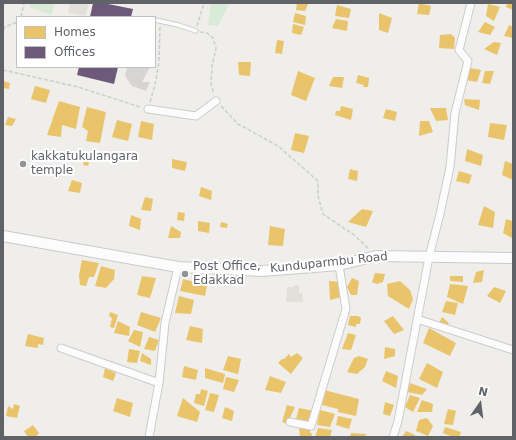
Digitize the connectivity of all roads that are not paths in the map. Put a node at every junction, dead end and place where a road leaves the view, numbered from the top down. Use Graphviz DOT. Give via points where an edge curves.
graph roads {
  1 [pos="471,3"];
  2 [pos="156,20"];
  3 [pos="196,31"];
  4 [pos="216,101"];
  5 [pos="148,109"];
  6 [pos="3,236"];
  7 [pos="429,257"];
  8 [pos="513,258"];
  9 [pos="339,264"];
  10 [pos="178,267"];
  11 [pos="417,319"];
  12 [pos="61,348"];
  13 [pos="513,350"];
  14 [pos="159,383"];
  15 [pos="290,422"];
  16 [pos="149,437"];
  17 [pos="393,437"];
  1 -- 7 [label="street" via="459,50 468,61 455,113 450,167"];
  2 -- 3 [label="lane"];
  4 -- 5 [label="street" via="196,116"];
  6 -- 10 [label="main road, Kunduparmbu Road"];
  7 -- 8 [label="main road, Kunduparmbu Road"];
  7 -- 9 [label="main road, Kunduparmbu Road" via="376,256"];
  7 -- 11 [label="street"];
  9 -- 10 [label="main road, Kunduparmbu Road" via="262,270"];
  9 -- 15 [label="street" via="346,309 311,426"];
  10 -- 14 [label="street" via="164,323"];
  11 -- 13 [label="street"];
  11 -- 17 [label="street"];
  12 -- 14 [label="street"];
  14 -- 16 [label="street"];
}
